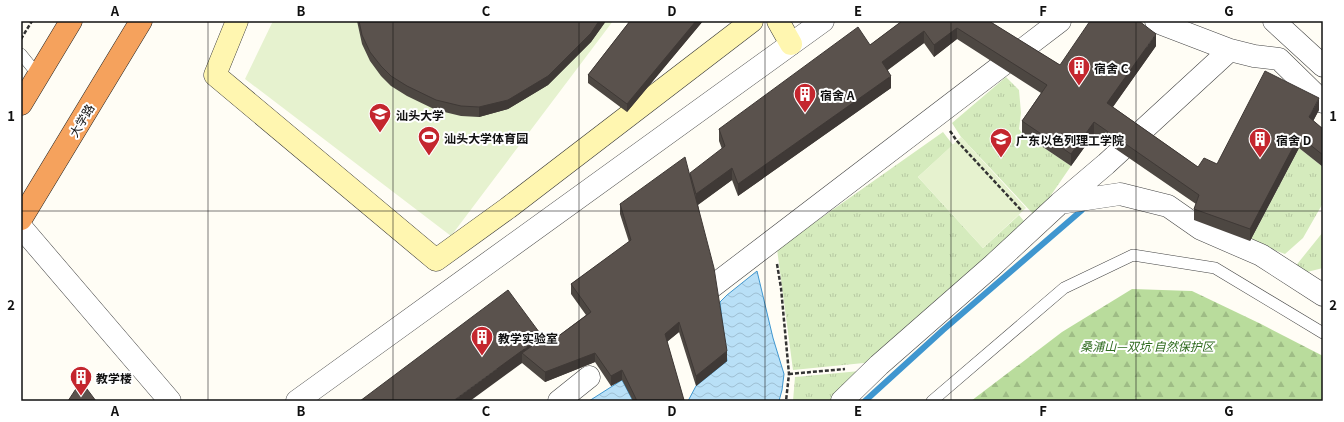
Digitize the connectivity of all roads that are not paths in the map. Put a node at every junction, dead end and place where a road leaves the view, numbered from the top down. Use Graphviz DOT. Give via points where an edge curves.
graph roads {
  1 [pos="71,21"];
  2 [pos="141,21"];
  3 [pos="237,21"];
  4 [pos="752,21"];
  5 [pos="778,21"];
  6 [pos="823,21"];
  7 [pos="1060,21"];
  8 [pos="1156,21"];
  9 [pos="1274,21"];
  10 [pos="791,44"];
  11 [pos="1230,50"];
  12 [pos="21,54"];
  13 [pos="1323,66"];
  14 [pos="38,75"];
  15 [pos="1323,102"];
  16 [pos="21,104"];
  17 [pos="1060,203"];
  18 [pos="21,218"];
  19 [pos="21,227"];
  20 [pos="709,289"];
  21 [pos="1323,295"];
  22 [pos="1323,333"];
  23 [pos="589,377"];
  24 [pos="170,401"];
  25 [pos="297,401"];
  26 [pos="559,401"];
  27 [pos="842,401"];
  28 [pos="932,401"];
  1 -- 14 [label="highway"];
  2 -- 18 [label="highway, 大学路"];
  3 -- 4 [label="street" via="215,75 436,260"];
  5 -- 10 [label="street"];
  6 -- 10 [label="street"];
  7 -- 20 [label="street"];
  8 -- 11 [label="street"];
  9 -- 13 [label="street"];
  10 -- 25 [label="street"];
  11 -- 15 [label="street" via="1279,59"];
  11 -- 17 [label="street"];
  12 -- 14 [label="lane"];
  14 -- 16 [label="highway"];
  17 -- 21 [label="street" via="1120,194 1168,206 1201,229 1261,255"];
  17 -- 27 [label="street"];
  19 -- 24 [label="street"];
  22 -- 28 [label="lane" via="1215,268 1133,255 1064,288"];
  23 -- 26 [label="street"];
}
